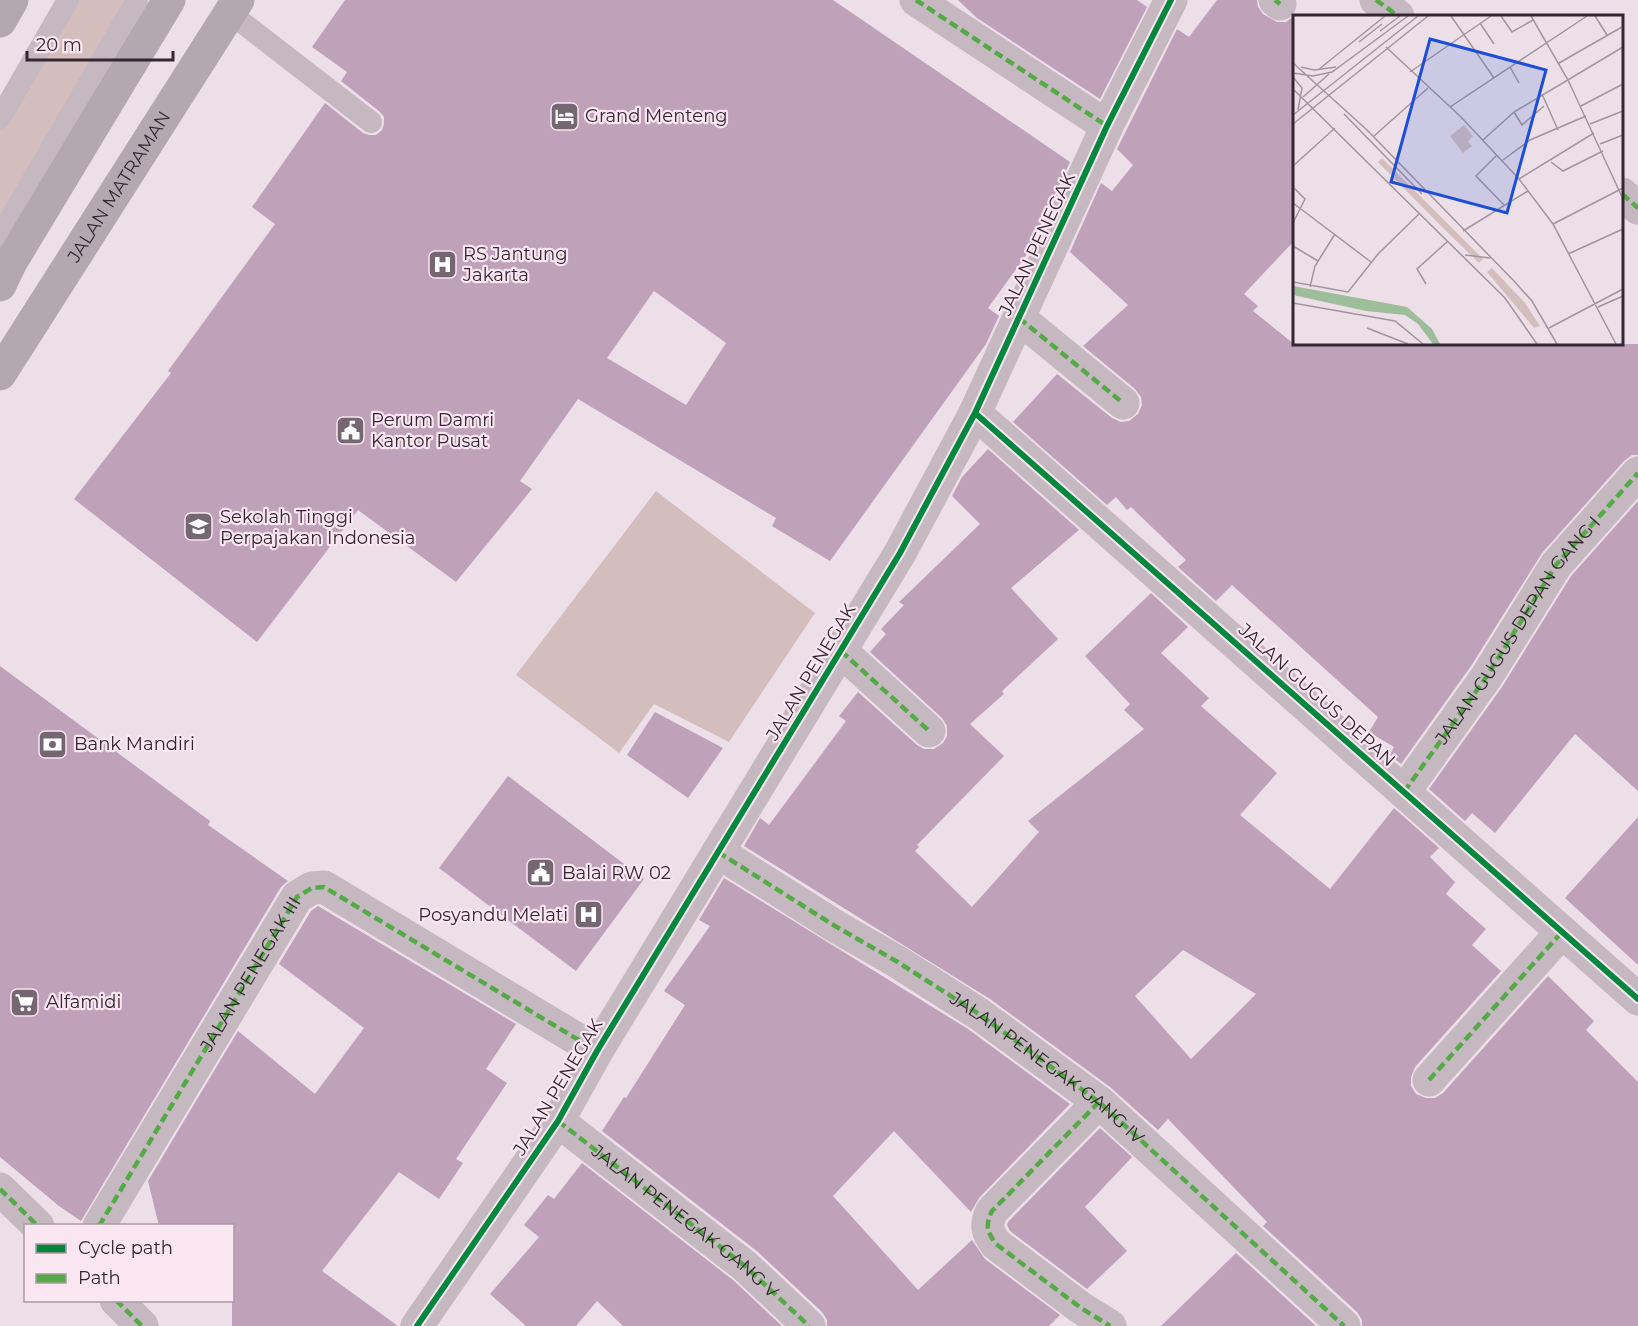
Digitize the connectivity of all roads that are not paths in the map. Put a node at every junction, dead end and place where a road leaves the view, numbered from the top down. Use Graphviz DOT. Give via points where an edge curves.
graph roads {
  1 [pos="12,0"];
  2 [pos="68,0"];
  3 [pos="136,0"];
  4 [pos="169,0"];
  5 [pos="916,0"];
  6 [pos="1171,0"];
  7 [pos="1376,0"];
  8 [pos="234,6"];
  9 [pos="1397,15"];
  10 [pos="0,21"];
  11 [pos="0,118"];
  12 [pos="371,122"];
  13 [pos="1107,126"];
  14 [pos="1623,195"];
  15 [pos="1638,208"];
  16 [pos="0,237"];
  17 [pos="0,285"];
  18 [pos="1019,318"];
  19 [pos="0,374"];
  20 [pos="1123,403"];
  21 [pos="975,413"];
  22 [pos="1638,473"];
  23 [pos="841,651"];
  24 [pos="929,732"];
  25 [pos="1404,792"];
  26 [pos="718,852"];
  27 [pos="1562,932"];
  28 [pos="1638,999"];
  29 [pos="597,1051"];
  30 [pos="1429,1080"];
  31 [pos="1099,1102"];
  32 [pos="558,1121"];
  33 [pos="0,1189"];
  34 [pos="36,1224"];
  35 [pos="100,1224"];
  36 [pos="118,1302"];
  37 [pos="142,1326"];
  38 [pos="417,1326"];
  39 [pos="809,1326"];
  40 [pos="1110,1326"];
  41 [pos="1344,1326"];
  1 -- 10 [label="main road"];
  2 -- 11 [label="lane"];
  3 -- 16 [label="lane"];
  4 -- 17 [label="main road"];
  5 -- 13 [label="street"];
  6 -- 13 [label="street, JALAN PENEGAK"];
  7 -- 9 [label="street"];
  8 -- 12 [label="lane"];
  8 -- 19 [label="main road, JALAN MATRAMAN"];
  13 -- 18 [label="street, JALAN PENEGAK"];
  14 -- 15 [label="street"];
  18 -- 20 [label="street"];
  18 -- 21 [label="street, JALAN PENEGAK"];
  21 -- 23 [label="street, JALAN PENEGAK" via="900,553"];
  21 -- 25 [label="street, JALAN GUGUS DEPAN"];
  22 -- 25 [label="street, JALAN GUGUS DEPAN GANG I" via="1556,565 1487,676"];
  23 -- 24 [label="street"];
  23 -- 26 [label="street, JALAN PENEGAK"];
  25 -- 27 [label="street, JALAN GUGUS DEPAN"];
  26 -- 29 [label="street, JALAN PENEGAK"];
  26 -- 31 [label="street, JALAN PENEGAK GANG IV" via="961,1002"];
  27 -- 28 [label="street, JALAN GUGUS DEPAN"];
  27 -- 30 [label="street"];
  29 -- 32 [label="street, JALAN PENEGAK"];
  29 -- 35 [label="street, JALAN PENEGAK III" via="324,887 312,888 297,897"];
  31 -- 40 [label="street" via="992,1211 987,1222 988,1233 996,1244"];
  31 -- 41 [label="street, JALAN PENEGAK GANG IV"];
  32 -- 38 [label="street, JALAN PENEGAK"];
  32 -- 39 [label="street, JALAN PENEGAK GANG V" via="745,1266"];
  33 -- 34 [label="street"];
  36 -- 37 [label="street"];
}
